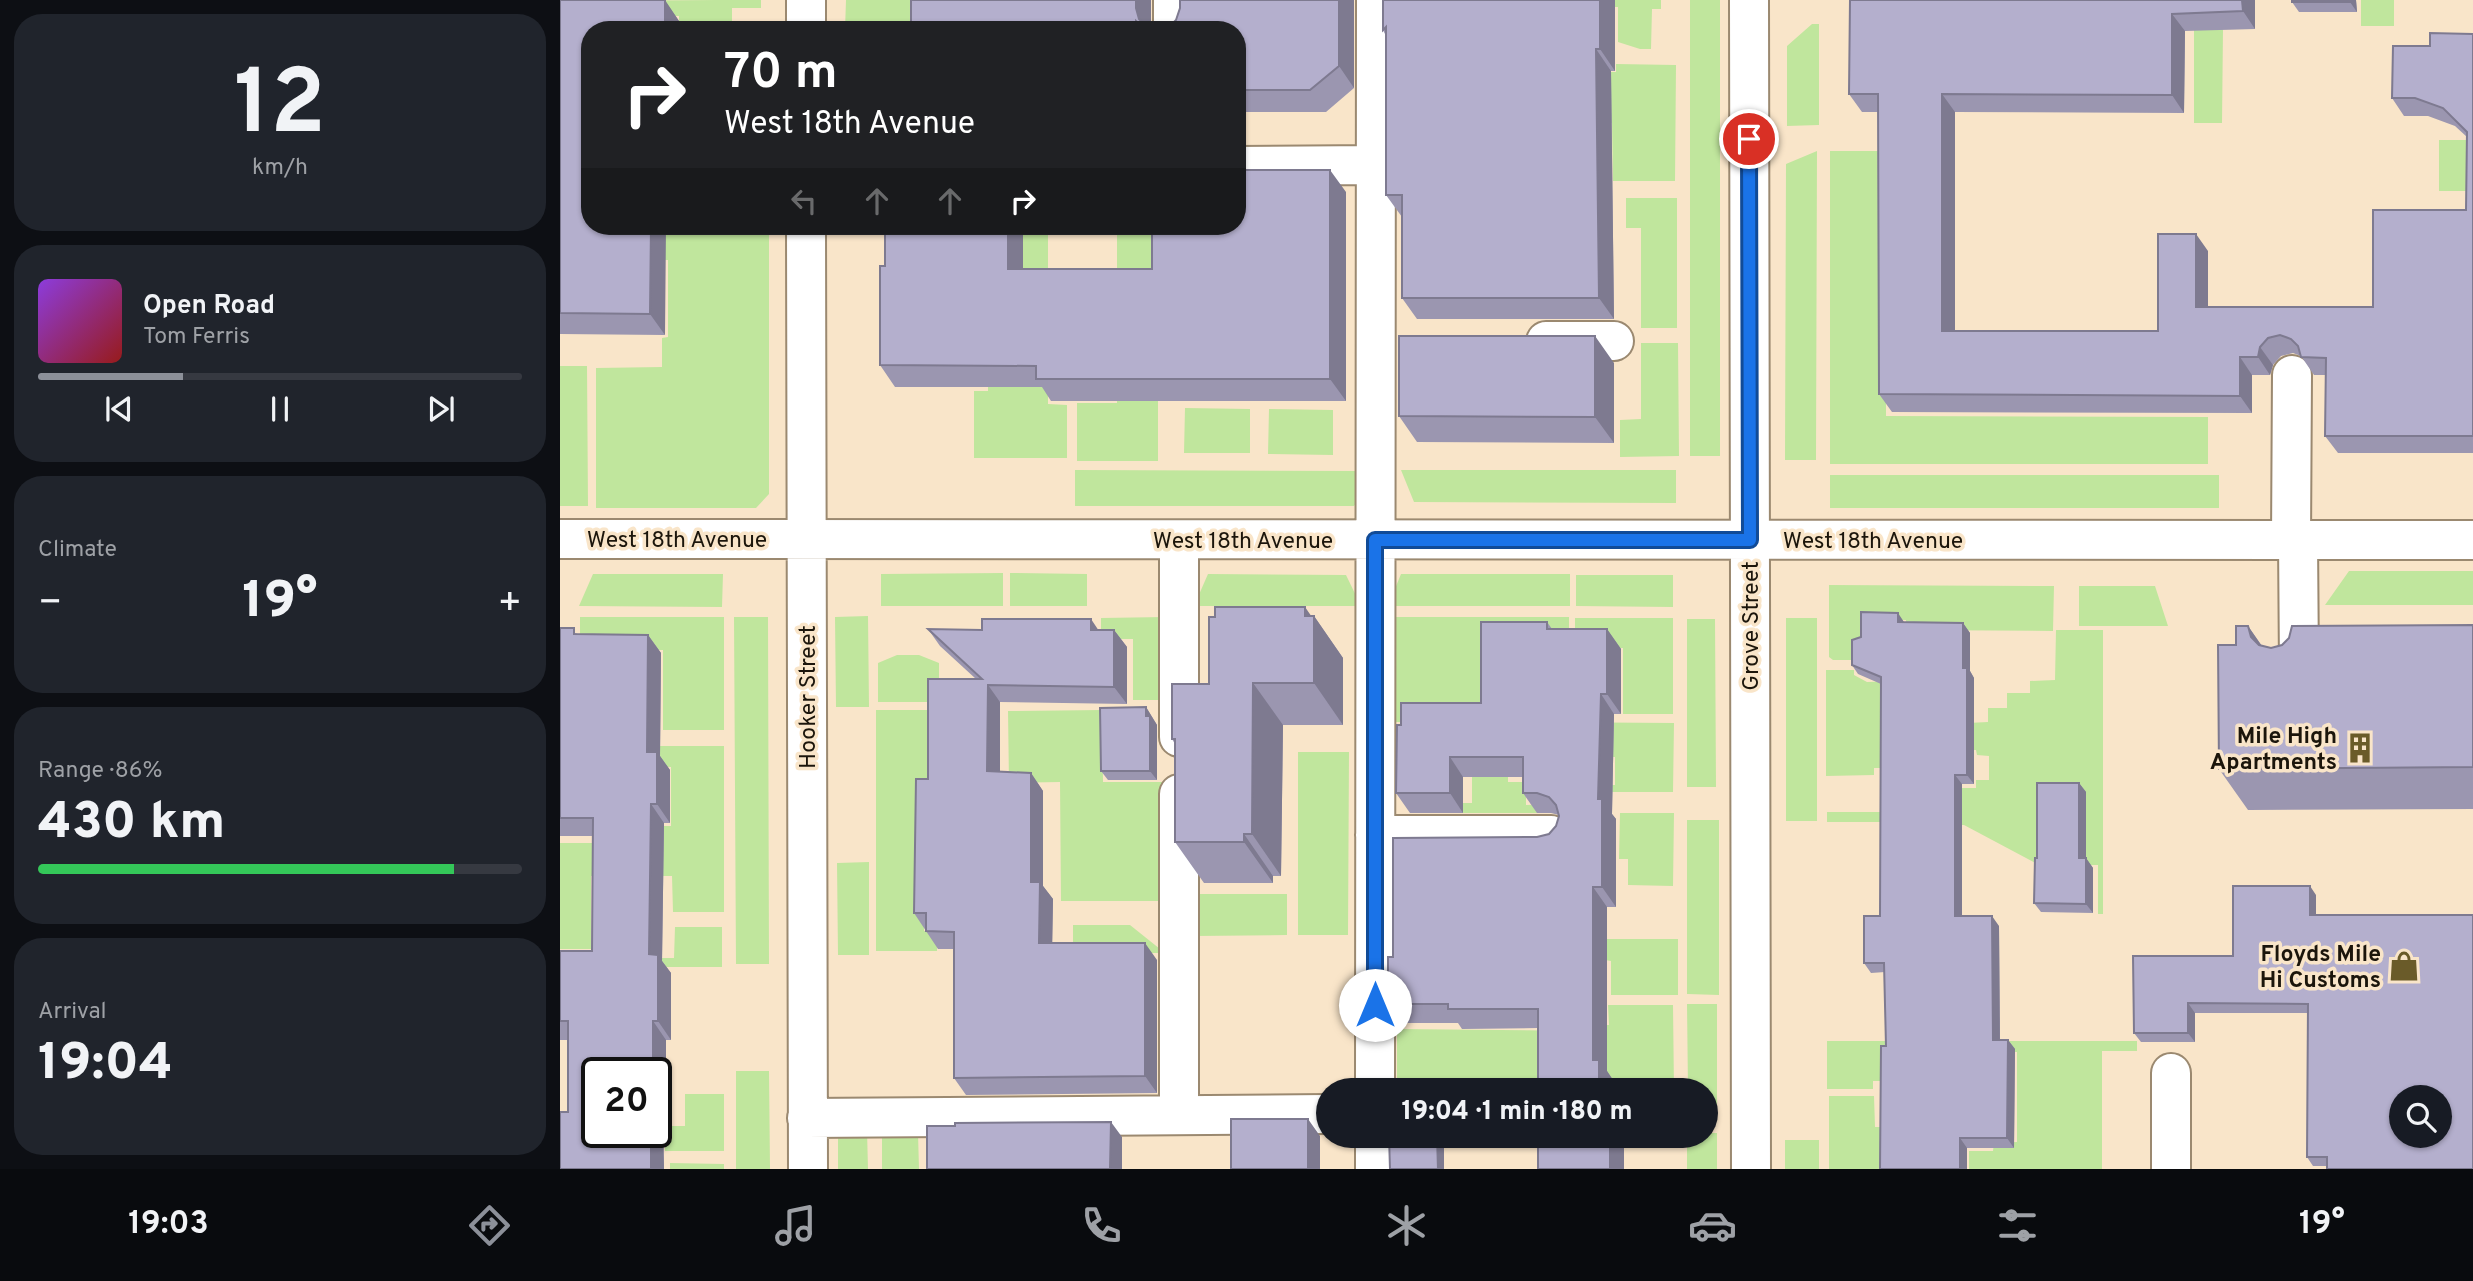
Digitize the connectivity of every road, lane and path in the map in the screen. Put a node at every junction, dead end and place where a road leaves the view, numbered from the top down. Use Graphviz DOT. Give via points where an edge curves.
graph roads {
  1 [pos="806,0"];
  2 [pos="1173,0"];
  3 [pos="1376,0"];
  4 [pos="1749,0"];
  5 [pos="806,21"];
  6 [pos="1173,21"];
  7 [pos="1376,165"];
  8 [pos="1246,166"];
  9 [pos="806,235"];
  10 [pos="1516,341"];
  11 [pos="1614,341"];
  12 [pos="2292,375"];
  13 [pos="560,539"];
  14 [pos="807,539"];
  15 [pos="1179,540"];
  16 [pos="1375,540"];
  17 [pos="1750,540"];
  18 [pos="2295,540"];
  19 [pos="2473,540"];
  20 [pos="2299,668"];
  21 [pos="1375,835"];
  22 [pos="1551,835"];
  23 [pos="2171,1073"];
  24 [pos="1375,1078"];
  25 [pos="1316,1114"];
  26 [pos="1179,1115"];
  27 [pos="807,1118"];
  28 [pos="1375,1148"];
  29 [pos="807,1169"];
  30 [pos="1375,1169"];
  31 [pos="1751,1169"];
  32 [pos="2171,1169"];
  1 -- 5 [label="street"];
  2 -- 6 [label="street"];
  3 -- 7 [label="street"];
  4 -- 17 [label="street, Grove Street"];
  7 -- 8 [label="street"];
  7 -- 16 [label="street" via="1390,341"];
  9 -- 14 [label="street, Hooker Street"];
  10 -- 11 [label="street"];
  12 -- 18 [label="street"];
  13 -- 14 [label="street, West 18th Avenue"];
  14 -- 15 [label="street, West 18th Avenue"];
  14 -- 27 [label="street, Hooker Street"];
  15 -- 16 [label="street, West 18th Avenue"];
  15 -- 26 [label="street"];
  16 -- 17 [label="street, West 18th Avenue"];
  16 -- 21 [label="street"];
  17 -- 18 [label="street, West 18th Avenue"];
  17 -- 31 [label="street, Grove Street"];
  18 -- 19 [label="street, West 18th Avenue"];
  18 -- 20 [label="street"];
  21 -- 22 [label="street"];
  21 -- 24 [label="street"];
  23 -- 32 [label="street"];
  25 -- 26 [label="street"];
  26 -- 27 [label="street"];
  27 -- 29 [label="street, Hooker Street"];
  28 -- 30 [label="street"];
}
